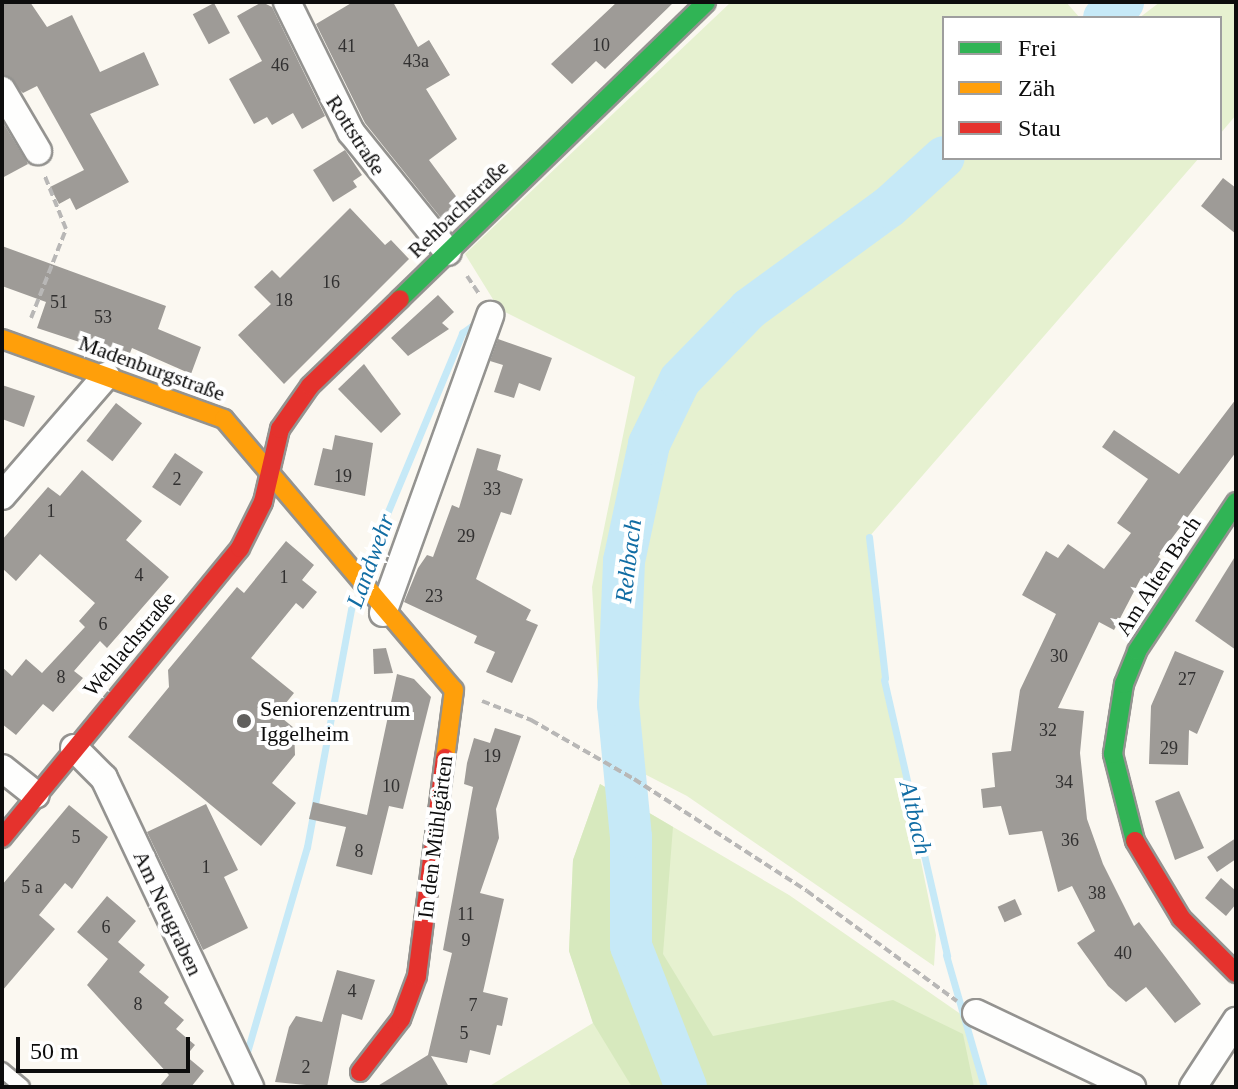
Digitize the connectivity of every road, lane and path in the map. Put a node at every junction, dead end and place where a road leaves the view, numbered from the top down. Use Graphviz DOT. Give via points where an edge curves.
graph roads {
  1 [pos="287,2"];
  2 [pos="706,2"];
  3 [pos="2,90"];
  4 [pos="38,151"];
  5 [pos="448,252"];
  6 [pos="490,315"];
  7 [pos="11,342"];
  8 [pos="106,376"];
  9 [pos="269,468"];
  10 [pos="2,496"];
  11 [pos="1236,502"];
  12 [pos="376,604"];
  13 [pos="454,690"];
  14 [pos="74,748"];
  15 [pos="2,768"];
  16 [pos="36,795"];
  17 [pos="2,838"];
  18 [pos="1236,973"];
  19 [pos="950,997"];
  20 [pos="976,1013"];
  21 [pos="1236,1021"];
  22 [pos="2,1070"];
  23 [pos="360,1072"];
  24 [pos="22,1087"];
  25 [pos="250,1087"];
  26 [pos="1132,1087"];
  27 [pos="1193,1087"];
  1 -- 5 [label="street, Rottstraße" via="351,132"];
  2 -- 5 [label="street, Rehbachstraße"];
  3 -- 4 [label="street"];
  4 -- 7 [label="path" via="66,229"];
  5 -- 6 [label="path"];
  5 -- 9 [label="street, Rehbachstraße" via="310,386 280,429"];
  6 -- 12 [label="street"];
  7 -- 8 [label="street, Madenburgstraße"];
  8 -- 9 [label="street, Madenburgstraße" via="217,415"];
  8 -- 10 [label="street"];
  9 -- 12 [label="street"];
  9 -- 14 [label="street, Wehlachstraße" via="255,524 240,548"];
  11 -- 18 [label="street, Am Alten Bach" via="1137,651 1124,684 1113,754 1124,817 1147,869 1181,918"];
  12 -- 13 [label="street"];
  13 -- 19 [label="path" via="531,720 634,779 819,899"];
  13 -- 23 [label="street, In den Mühlgärten" via="417,976 401,1019"];
  14 -- 16 [label="street, Wehlachstraße"];
  14 -- 25 [label="street, Am Neugraben" via="104,778"];
  15 -- 16 [label="street"];
  16 -- 17 [label="street, Wehlachstraße"];
  20 -- 26 [label="street"];
  21 -- 27 [label="street"];
  22 -- 24 [label="lane"];
}
